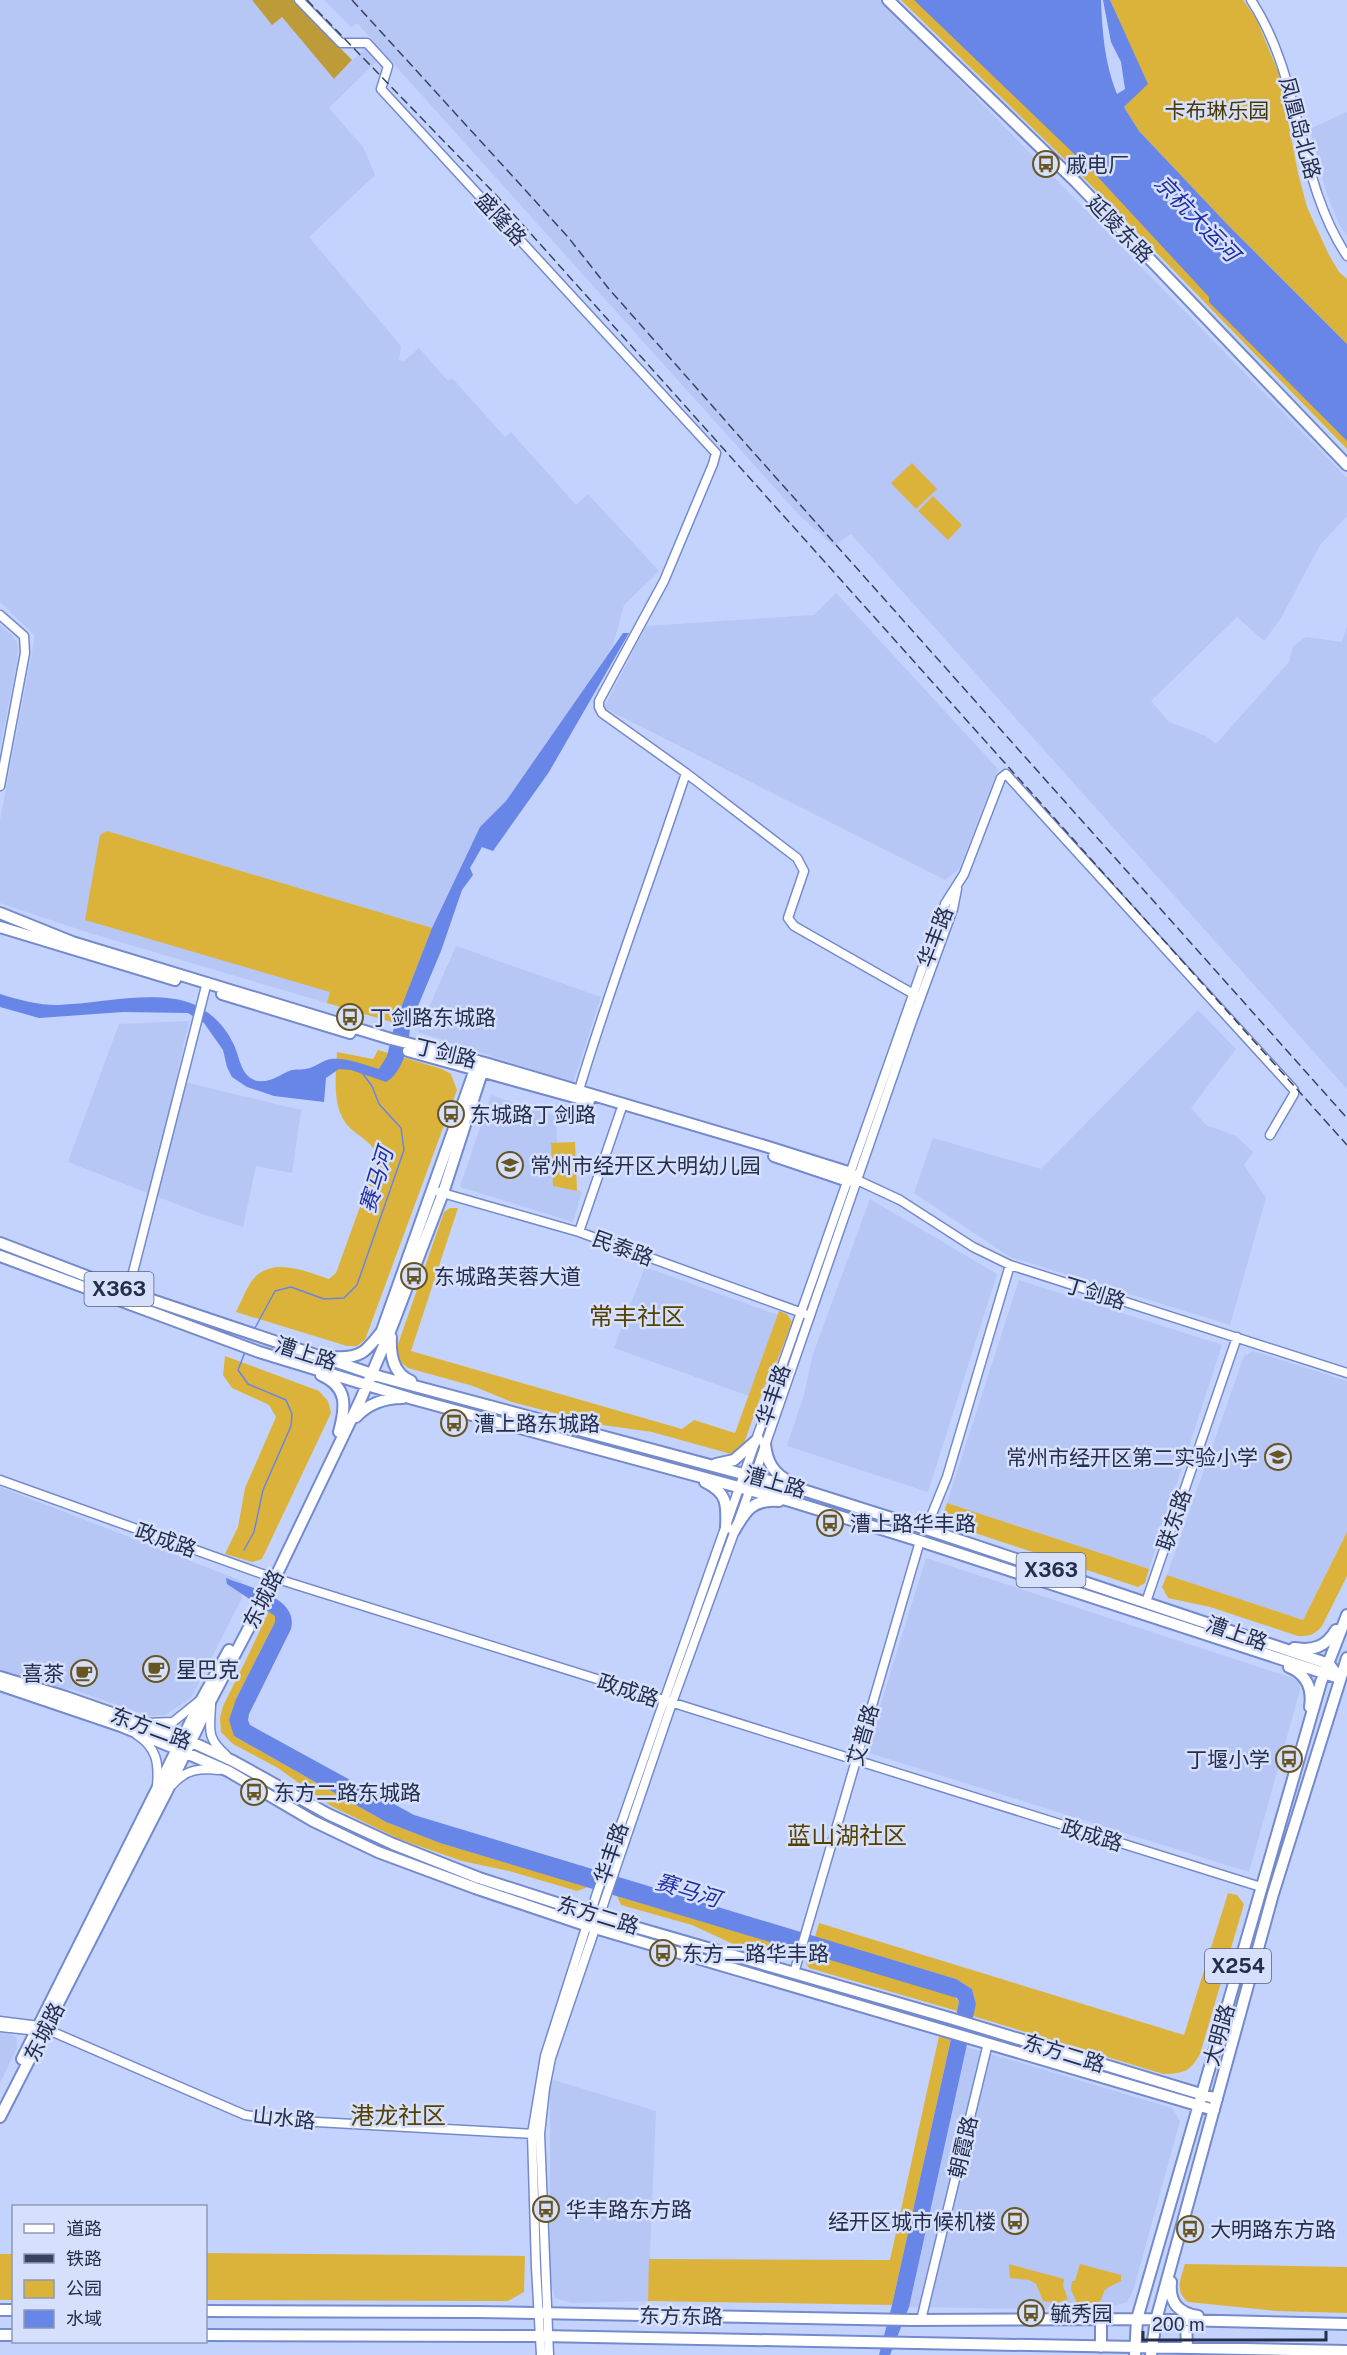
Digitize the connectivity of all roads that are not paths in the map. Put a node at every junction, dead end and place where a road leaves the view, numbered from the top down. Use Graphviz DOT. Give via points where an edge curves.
graph roads {
  1 [pos="299,0"];
  2 [pos="888,0"];
  3 [pos="898,0"];
  4 [pos="1251,0"];
  5 [pos="1347,256"];
  6 [pos="1347,455"];
  7 [pos="1347,465"];
  8 [pos="0,615"];
  9 [pos="686,773"];
  10 [pos="0,786"];
  11 [pos="0,913"];
  12 [pos="0,927"];
  13 [pos="205,990"];
  14 [pos="917,996"];
  15 [pos="480,1066"];
  16 [pos="579,1090"];
  17 [pos="621,1110"];
  18 [pos="1270,1135"];
  19 [pos="852,1178"];
  20 [pos="438,1192"];
  21 [pos="579,1232"];
  22 [pos="0,1243"];
  23 [pos="0,1256"];
  24 [pos="1010,1265"];
  25 [pos="128,1292"];
  26 [pos="805,1314"];
  27 [pos="387,1329"];
  28 [pos="1237,1336"];
  29 [pos="318,1355"];
  30 [pos="291,1360"];
  31 [pos="1347,1373"];
  32 [pos="367,1379"];
  33 [pos="436,1392"];
  34 [pos="413,1399"];
  35 [pos="343,1429"];
  36 [pos="762,1441"];
  37 [pos="708,1464"];
  38 [pos="680,1471"];
  39 [pos="749,1475"];
  40 [pos="0,1480"];
  41 [pos="745,1488"];
  42 [pos="803,1490"];
  43 [pos="790,1501"];
  44 [pos="926,1529"];
  45 [pos="730,1530"];
  46 [pos="920,1541"];
  47 [pos="271,1577"];
  48 [pos="1146,1602"];
  49 [pos="1347,1613"];
  50 [pos="1275,1646"];
  51 [pos="1245,1647"];
  52 [pos="1347,1658"];
  53 [pos="1327,1668"];
  54 [pos="0,1677"];
  55 [pos="1343,1679"];
  56 [pos="0,1685"];
  57 [pos="206,1699"];
  58 [pos="668,1702"];
  59 [pos="135,1722"];
  60 [pos="121,1726"];
  61 [pos="1307,1730"];
  62 [pos="187,1740"];
  63 [pos="182,1751"];
  64 [pos="233,1761"];
  65 [pos="855,1761"];
  66 [pos="228,1772"];
  67 [pos="162,1792"];
  68 [pos="1261,1887"];
  69 [pos="595,1915"];
  70 [pos="592,1927"];
  71 [pos="794,1973"];
  72 [pos="0,2021"];
  73 [pos="0,2027"];
  74 [pos="40,2029"];
  75 [pos="988,2043"];
  76 [pos="1208,2072"];
  77 [pos="1176,2086"];
  78 [pos="1202,2094"];
  79 [pos="1217,2099"];
  80 [pos="1178,2100"];
  81 [pos="0,2102"];
  82 [pos="1198,2106"];
  83 [pos="1214,2110"];
  84 [pos="0,2117"];
  85 [pos="1192,2128"];
  86 [pos="536,2134"];
  87 [pos="1172,2264"];
  88 [pos="207,2311"];
  89 [pos="542,2313"];
  90 [pos="1101,2319"];
  91 [pos="1137,2319"];
  92 [pos="917,2320"];
  93 [pos="1156,2320"];
  94 [pos="1186,2320"];
  95 [pos="1227,2321"];
  96 [pos="1347,2324"];
  97 [pos="207,2335"];
  98 [pos="545,2336"];
  99 [pos="1101,2347"];
  100 [pos="1187,2348"];
  101 [pos="1135,2351"];
  102 [pos="1151,2351"];
  103 [pos="1347,2351"];
  104 [pos="542,2355"];
  105 [pos="549,2355"];
  1 -- 9 [label="street, 盛隆路" via="341,43 367,43 388,66 381,89 716,453 664,581 599,701 602,713"];
  2 -- 7 [label="main road, 延陵东路" via="1076,182"];
  3 -- 6 [label="main road, 延陵东路" via="1066,165"];
  4 -- 5 [label="street, 凤凰岛北路" via="1279,54 1312,176 1326,216"];
  8 -- 10 [label="street" via="24,636 25,653"];
  9 -- 14 [label="street" via="797,858 804,871 788,918 794,926"];
  9 -- 16 [label="street" via="603,1008"];
  11 -- 13 [label="main road, 丁剑路"];
  12 -- 13 [label="main road, 丁剑路"];
  13 -- 15 [label="main road, 丁剑路"];
  13 -- 25 [label="street"];
  14 -- 18 [label="street, 华丰路" via="945,904 958,886 1001,778 1006,774 1294,1090"];
  14 -- 19 [label="street, 华丰路"];
  15 -- 16 [label="main road, 丁剑路"];
  15 -- 17 [label="main road, 丁剑路"];
  15 -- 20 [label="main road, 东城路"];
  16 -- 19 [label="main road, 丁剑路"];
  17 -- 19 [label="main road, 丁剑路"];
  17 -- 21 [label="street"];
  19 -- 24 [label="street, 丁剑路" via="900,1200 973,1247"];
  19 -- 26 [label="street, 华丰路"];
  20 -- 21 [label="street, 民泰路"];
  20 -- 27 [label="main road, 东城路"];
  21 -- 26 [label="street, 民泰路"];
  22 -- 25 [label="main road, X363"];
  23 -- 30 [label="main road, 漕上路 / X363" via="259,1352"];
  24 -- 28 [label="street, 丁剑路"];
  24 -- 44 [label="street" via="947,1477"];
  25 -- 29 [label="main road, 漕上路 / X363"];
  26 -- 36 [label="street, 华丰路"];
  27 -- 29 [label="main road" via="367,1351 356,1356"];
  27 -- 32 [label="main road, 东城路"];
  27 -- 33 [label="main road" via="394,1364 403,1378"];
  28 -- 31 [label="street, 丁剑路"];
  28 -- 48 [label="street, 联东路"];
  29 -- 32 [label="main road, 漕上路 / X363"];
  30 -- 32 [label="main road, 漕上路 / X363"];
  30 -- 35 [label="main road" via="330,1379 339,1389 344,1400"];
  32 -- 33 [label="main road, 漕上路 / X363"];
  32 -- 34 [label="main road, 漕上路 / X363"];
  32 -- 35 [label="main road, 东城路"];
  33 -- 37 [label="main road, 漕上路 / X363"];
  34 -- 35 [label="main road" via="392,1398 370,1404"];
  34 -- 38 [label="main road, 漕上路 / X363"];
  35 -- 47 [label="main road, 东城路"];
  36 -- 37 [label="main road" via="734,1461"];
  36 -- 39 [label="street, 华丰路"];
  36 -- 42 [label="main road" via="770,1466 780,1477"];
  37 -- 39 [label="main road, 漕上路 / X363"];
  38 -- 41 [label="main road, 漕上路 / X363"];
  38 -- 45 [label="main road" via="716,1487 727,1508"];
  39 -- 41 [label="street, 华丰路"];
  39 -- 42 [label="main road, 漕上路 / X363"];
  40 -- 47 [label="street, 政成路"];
  41 -- 43 [label="main road, 漕上路 / X363"];
  41 -- 45 [label="street, 华丰路"];
  42 -- 44 [label="main road, 漕上路 / X363"];
  43 -- 45 [label="main road" via="758,1503 747,1509"];
  43 -- 46 [label="main road, 漕上路 / X363"];
  44 -- 48 [label="main road, 漕上路 / X363"];
  45 -- 58 [label="street, 华丰路"];
  46 -- 51 [label="main road, 漕上路 / X363"];
  46 -- 65 [label="street, 艾普路"];
  47 -- 57 [label="main road, 东城路"];
  47 -- 58 [label="street, 政成路"];
  48 -- 50 [label="main road, 漕上路 / X363"];
  49 -- 50 [label="main road" via="1329,1641 1318,1648"];
  49 -- 53 [label="main road, 大明路 / X254"];
  50 -- 53 [label="main road, 漕上路 / X363"];
  51 -- 53 [label="main road, 漕上路 / X363"];
  51 -- 61 [label="main road" via="1299,1671 1306,1679 1311,1701"];
  52 -- 55 [label="main road, 大明路 / X254"];
  53 -- 55 [label="main road"];
  53 -- 61 [label="main road, 大明路 / X254"];
  54 -- 59 [label="main road, 东方二路"];
  55 -- 79 [label="main road, 大明路 / X254" via="1273,1894"];
  56 -- 60 [label="main road, 东方二路"];
  57 -- 59 [label="street" via="173,1722"];
  57 -- 62 [label="main road, 东城路"];
  57 -- 64 [label="street" via="214,1744"];
  58 -- 65 [label="street, 政成路"];
  58 -- 69 [label="street, 华丰路" via="607,1896"];
  58 -- 69 [label="street, 华丰路" via="597,1893"];
  59 -- 62 [label="main road, 东方二路"];
  60 -- 63 [label="main road, 东方二路"];
  60 -- 67 [label="street" via="145,1741 153,1752"];
  61 -- 68 [label="main road, 大明路 / X254"];
  62 -- 63 [label="main road, 东城路"];
  62 -- 64 [label="main road, 东方二路"];
  63 -- 66 [label="main road, 东方二路"];
  63 -- 67 [label="main road, 东城路"];
  64 -- 69 [label="main road, 东方二路" via="328,1814 393,1844 479,1878"];
  65 -- 68 [label="street, 政成路"];
  65 -- 71 [label="street, 艾普路"];
  66 -- 67 [label="street" via="191,1770"];
  66 -- 70 [label="main road, 东方二路" via="313,1821 378,1852"];
  67 -- 74 [label="main road, 东城路"];
  68 -- 76 [label="main road, 大明路 / X254"];
  69 -- 70 [label="street, 华丰路"];
  69 -- 71 [label="main road, 东方二路"];
  70 -- 75 [label="main road, 东方二路"];
  70 -- 86 [label="street, 华丰路" via="545,2056"];
  71 -- 77 [label="main road, 东方二路"];
  72 -- 74 [label="street, 山水路"];
  73 -- 74 [label="street, 山水路"];
  74 -- 81 [label="main road, 东城路"];
  74 -- 84 [label="main road, 东城路"];
  74 -- 86 [label="street, 山水路" via="60,2034 244,2115 280,2121"];
  75 -- 80 [label="main road, 东方二路"];
  75 -- 92 [label="street, 朝霞路"];
  76 -- 77 [label="main road" via="1197,2086"];
  76 -- 78 [label="main road, 大明路 / X254"];
  77 -- 78 [label="main road, 东方二路"];
  78 -- 79 [label="main road, 东方二路"];
  78 -- 82 [label="main road, 大明路 / X254"];
  79 -- 83 [label="main road, 大明路 / X254"];
  80 -- 82 [label="main road, 东方二路"];
  80 -- 85 [label="main road" via="1190,2109"];
  82 -- 83 [label="main road, 东方二路"];
  82 -- 85 [label="main road, 大明路 / X254"];
  83 -- 87 [label="main road, 大明路 / X254"];
  85 -- 91 [label="main road, 大明路 / X254"];
  86 -- 89 [label="street, 华丰路"];
  87 -- 93 [label="main road, 大明路 / X254"];
  87 -- 95 [label="main road" via="1173,2304 1185,2314"];
  88 -- 89 [label="main road, 东方东路"];
  89 -- 92 [label="main road, 东方东路"];
  89 -- 98 [label="street, 华丰路"];
  90 -- 91 [label="main road, 东方东路"];
  90 -- 92 [label="main road, 东方东路"];
  90 -- 99 [label="main road"];
  91 -- 93 [label="main road, 东方东路"];
  91 -- 101 [label="main road, 大明路 / X254"];
  93 -- 94 [label="main road, 东方东路"];
  93 -- 102 [label="main road, 大明路 / X254"];
  94 -- 95 [label="main road, 东方东路"];
  94 -- 100 [label="main road"];
  95 -- 96 [label="main road"];
  97 -- 98 [label="main road, 东方东路"];
  98 -- 99 [label="main road, 东方东路"];
  98 -- 104 [label="street, 华丰路"];
  98 -- 105 [label="street, 华丰路"];
  99 -- 101 [label="main road, 东方东路"];
  100 -- 102 [label="main road, 东方东路"];
  100 -- 103 [label="main road, 东方东路"];
  101 -- 102 [label="main road, 东方东路"];
}
